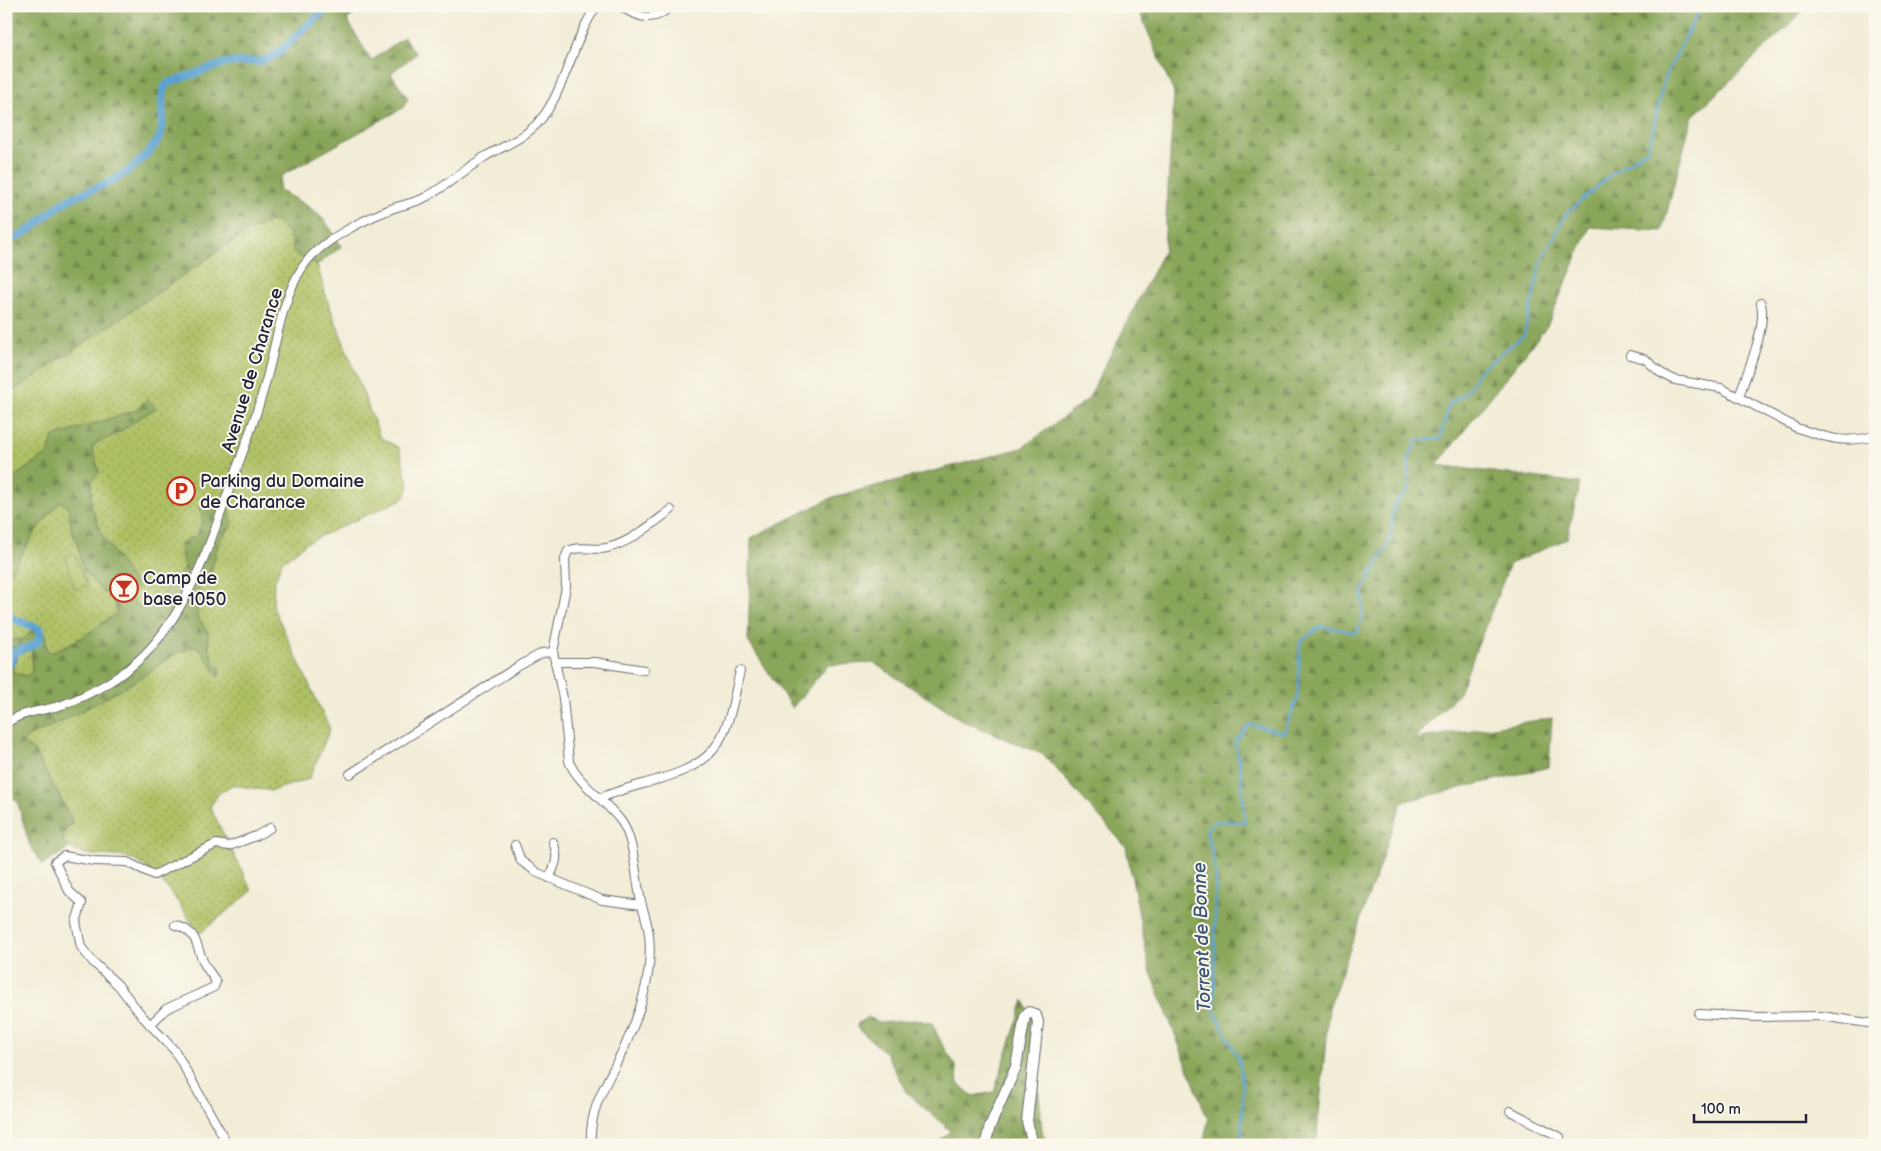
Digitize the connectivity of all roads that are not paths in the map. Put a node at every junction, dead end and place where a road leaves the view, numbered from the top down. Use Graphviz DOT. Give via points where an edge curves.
graph roads {
  1 [pos="598,6"];
  2 [pos="620,6"];
  3 [pos="670,6"];
  4 [pos="1762,303"];
  5 [pos="1630,355"];
  6 [pos="1739,397"];
  7 [pos="1875,436"];
  8 [pos="671,510"];
  9 [pos="553,652"];
  10 [pos="555,662"];
  11 [pos="644,670"];
  12 [pos="740,671"];
  13 [pos="6,724"];
  14 [pos="350,774"];
  15 [pos="601,798"];
  16 [pos="270,828"];
  17 [pos="553,842"];
  18 [pos="515,845"];
  19 [pos="549,878"];
  20 [pos="642,905"];
  21 [pos="175,925"];
  22 [pos="1699,1014"];
  23 [pos="1875,1024"];
  24 [pos="150,1025"];
  25 [pos="1510,1111"];
  26 [pos="228,1145"];
  27 [pos="591,1145"];
  28 [pos="985,1145"];
  29 [pos="1033,1145"];
  30 [pos="1557,1145"];
  1 -- 13 [label="street, Avenue de Charance" via="586,23 548,108 527,133 485,156 423,199 391,209 349,230 305,263 283,312 260,400 209,548 198,574 157,640 138,660 102,686 62,705 18,716"];
  2 -- 3 [label="street" via="636,16 650,18"];
  4 -- 6 [label="street" via="1762,325"];
  5 -- 6 [label="street" via="1645,359 1675,380 1720,388"];
  6 -- 7 [label="street" via="1797,428 1833,439 1844,441"];
  8 -- 9 [label="street" via="641,532 607,548 577,547 568,551 565,559 566,587"];
  9 -- 10 [label="street"];
  9 -- 14 [label="street" via="542,653 517,667"];
  10 -- 11 [label="street" via="595,662"];
  10 -- 15 [label="street" via="572,770"];
  12 -- 15 [label="street" via="730,715 714,749 704,759"];
  15 -- 20 [label="street" via="627,830"];
  16 -- 24 [label="street" via="229,846 216,844 154,875 127,862 64,856 55,862 69,891 82,903 76,928 81,947 118,984"];
  17 -- 19 [label="street" via="557,852 556,865"];
  18 -- 19 [label="street" via="521,861"];
  19 -- 20 [label="street" via="602,900"];
  20 -- 27 [label="street" via="650,935 644,994 628,1039 600,1092 592,1116"];
  21 -- 24 [label="street" via="184,928 199,945 204,964 216,982 214,987 166,1009"];
  22 -- 23 [label="street" via="1821,1016"];
  24 -- 26 [label="street" via="175,1051"];
  25 -- 30 [label="street" via="1560,1137"];
  28 -- 29 [label="street" via="1016,1066 1025,1016 1029,1012 1036,1015 1038,1022 1027,1120"];
}
